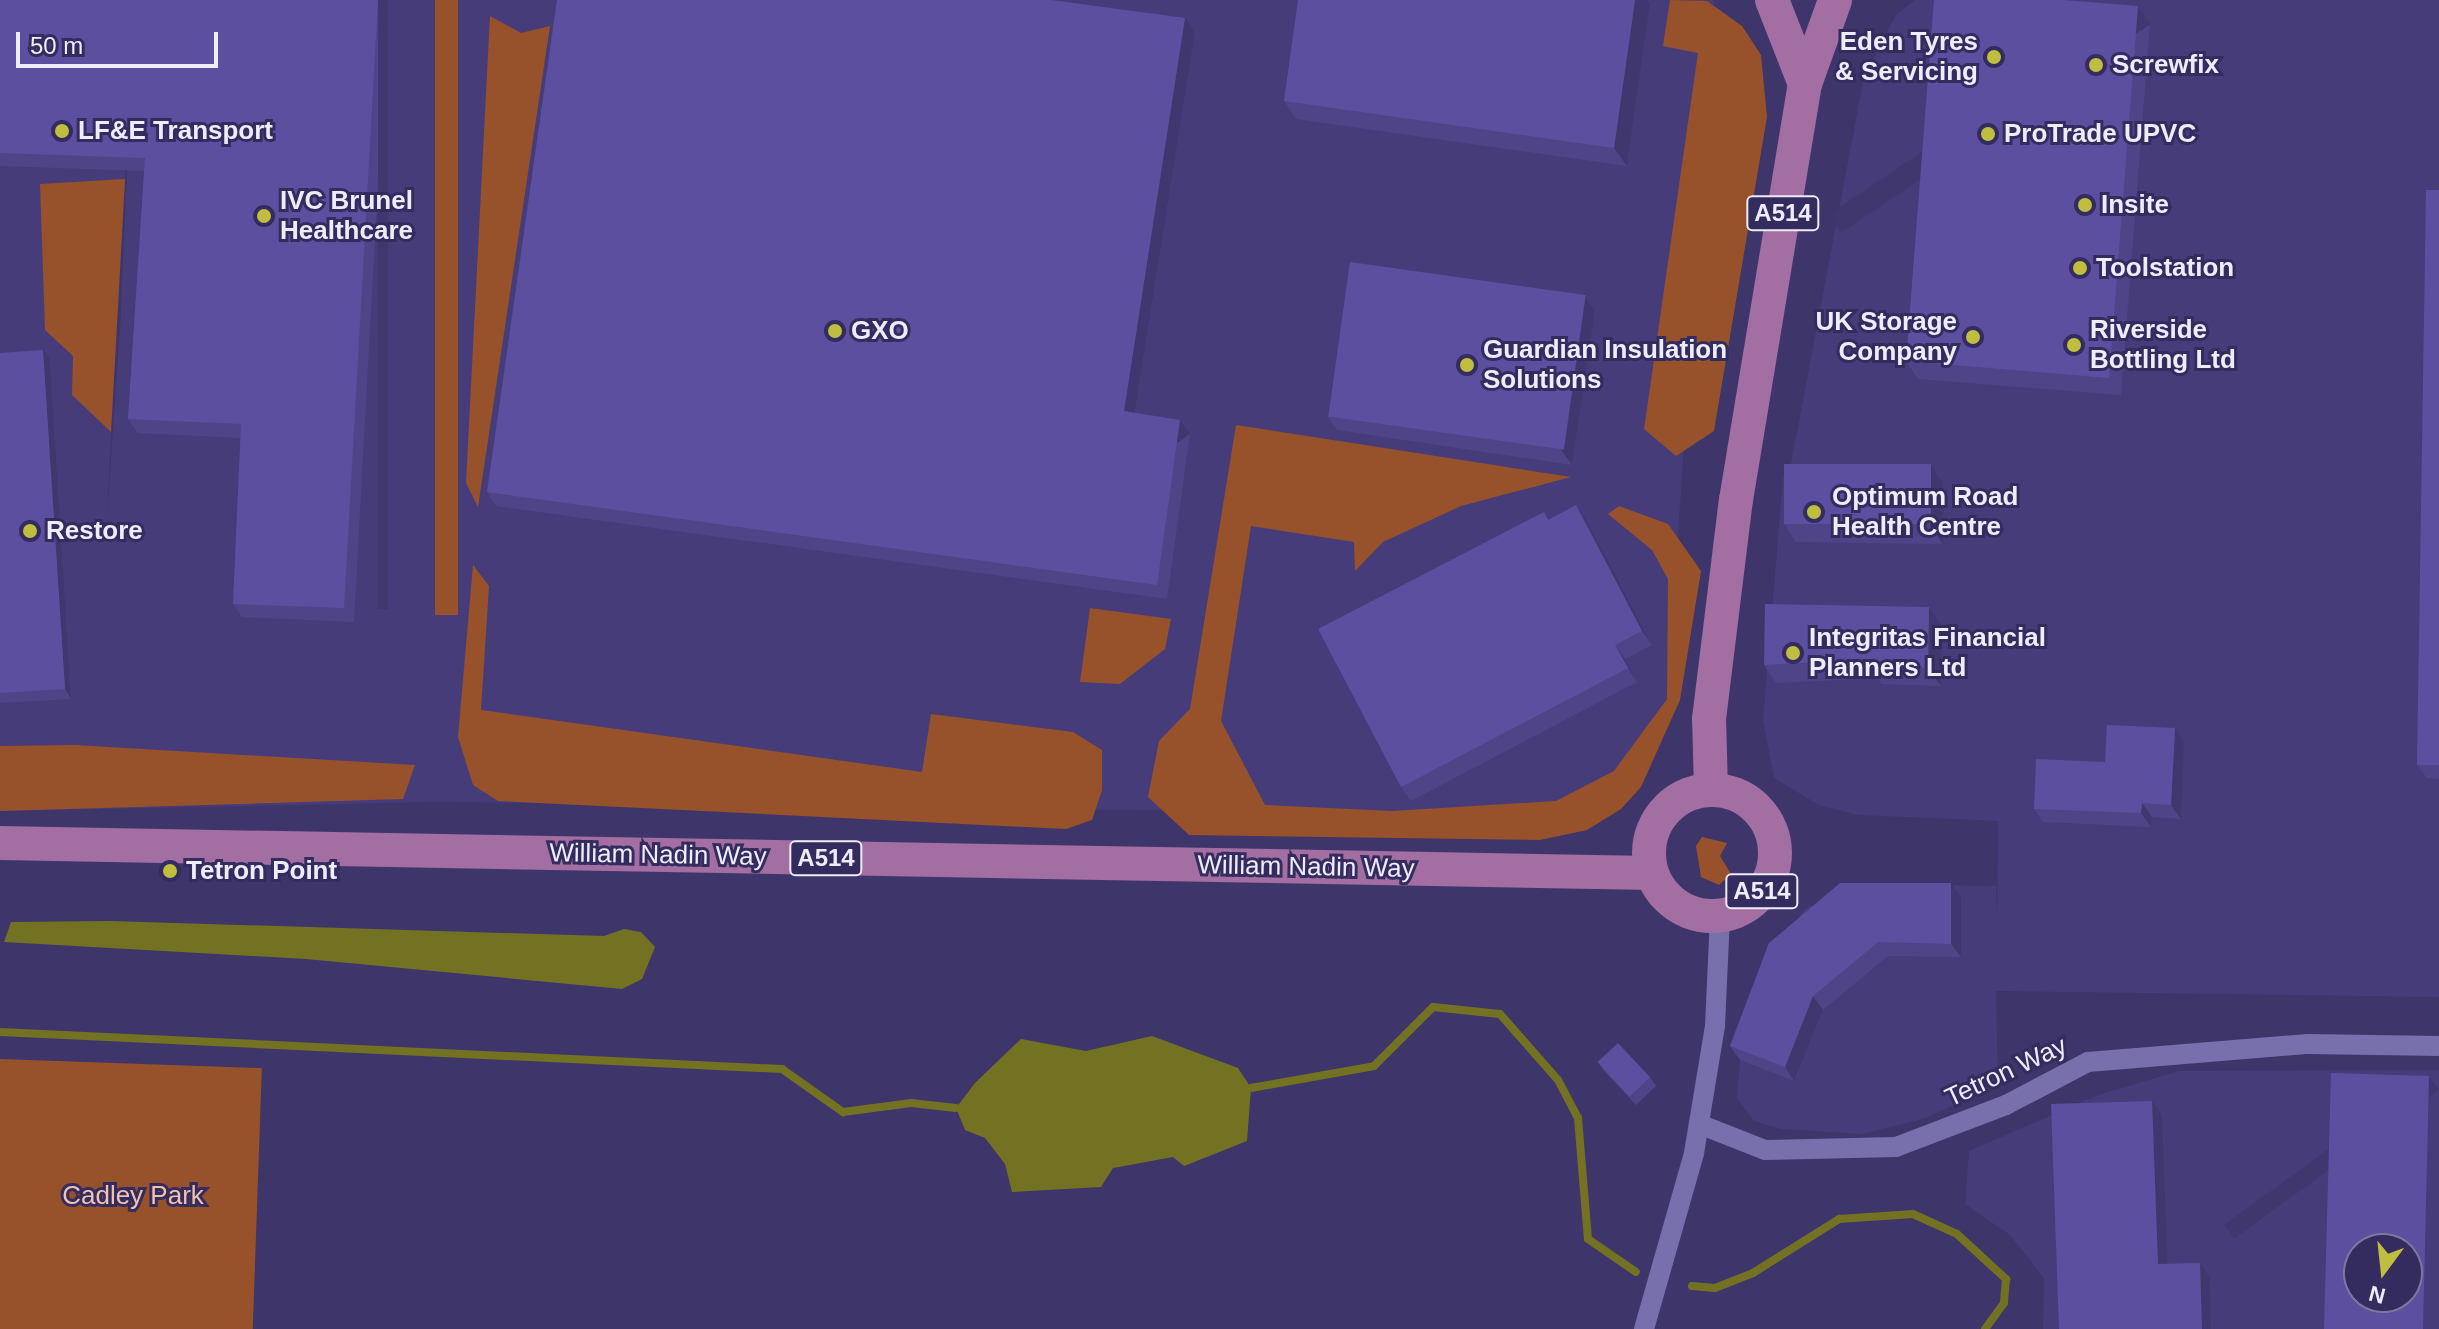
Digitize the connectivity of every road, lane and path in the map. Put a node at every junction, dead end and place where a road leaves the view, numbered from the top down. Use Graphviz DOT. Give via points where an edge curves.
graph roads {
  1 [pos="1774,0"];
  2 [pos="1819,0"];
  3 [pos="1835,0"];
  4 [pos="1805,84"];
  5 [pos="1711,789"];
  6 [pos="0,843"];
  7 [pos="1652,873"];
  8 [pos="1720,917"];
  9 [pos="2439,1046"];
  10 [pos="1699,1124"];
  11 [pos="1644,1329"];
  1 -- 2 [label="main road"];
  1 -- 4 [label="main road"];
  3 -- 4 [label="main road, A514"];
  4 -- 5 [label="main road, A514" via="1716,642"];
  5 -- 7 [label="main road" via="1686,793 1659,815"];
  5 -- 8 [label="main road, A514" via="1755,808 1774,844 1771,875 1758,897"];
  6 -- 7 [label="main road, William Nadin Way / A514"];
  7 -- 8 [label="main road, A514" via="1678,907"];
  8 -- 10 [label="street" via="1715,1026"];
  9 -- 10 [label="street, Tetron Way" via="2308,1044 2088,1062 2006,1105 1896,1147 1765,1150"];
  10 -- 11 [label="street"];
}
